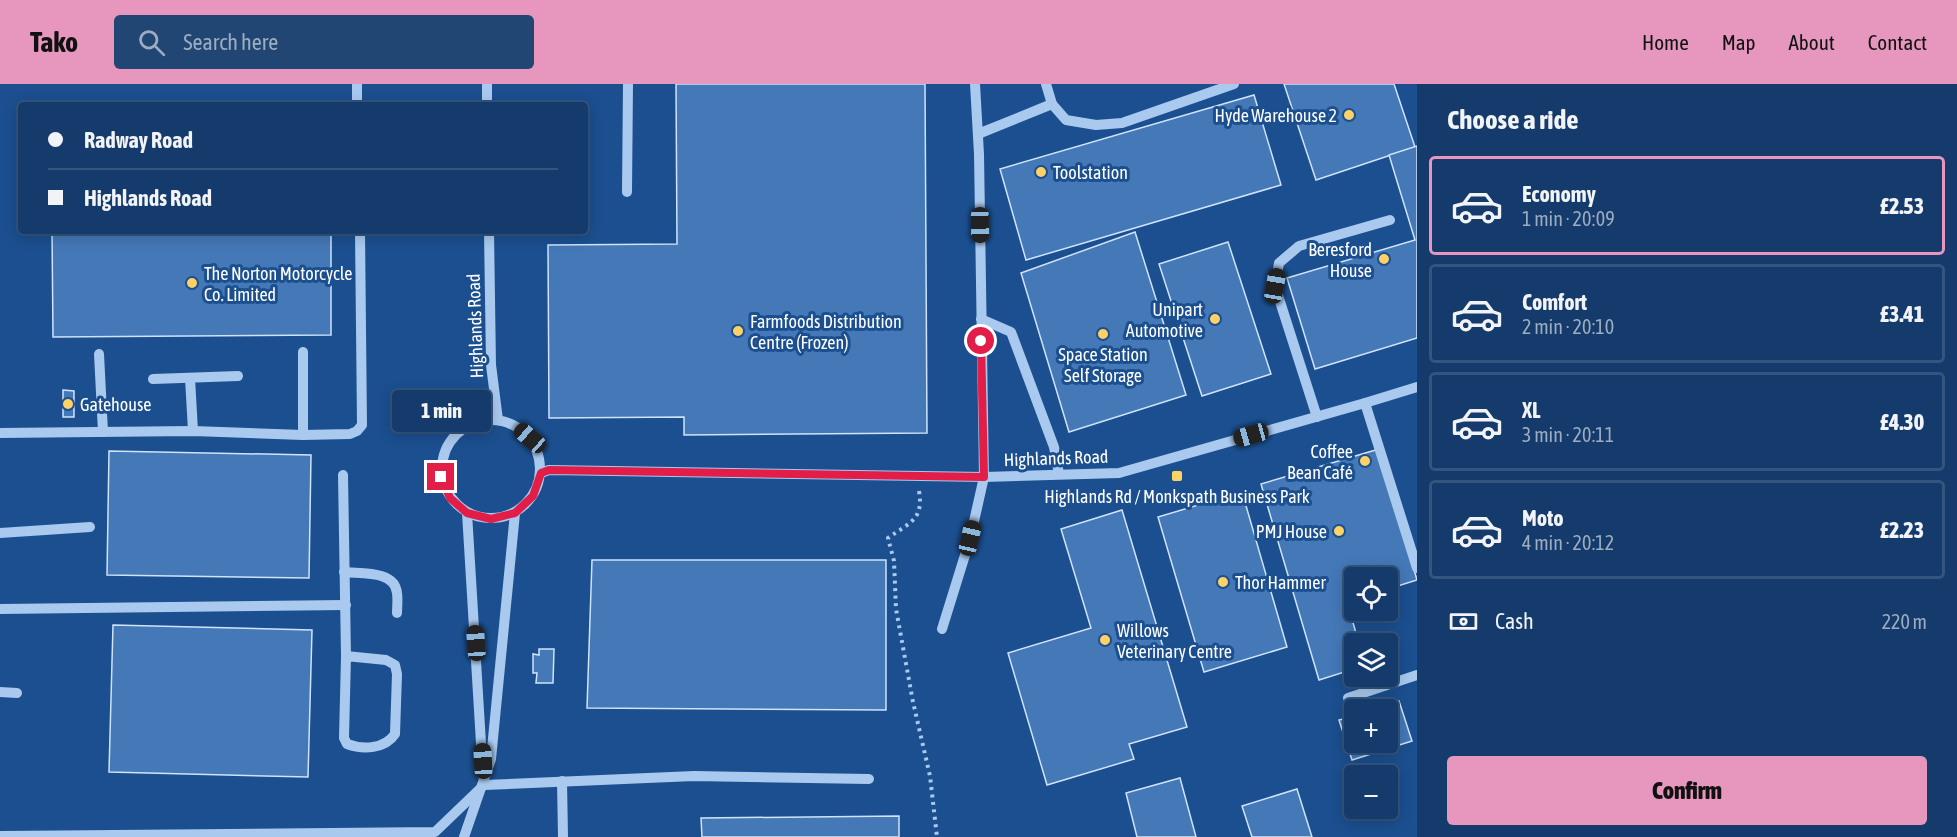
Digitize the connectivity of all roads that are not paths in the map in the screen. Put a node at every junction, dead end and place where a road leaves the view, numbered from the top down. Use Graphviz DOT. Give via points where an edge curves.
graph roads {
  1 [pos="357,84"];
  2 [pos="487,84"];
  3 [pos="628,84"];
  4 [pos="975,84"];
  5 [pos="1046,84"];
  6 [pos="1234,84"];
  7 [pos="357,102"];
  8 [pos="487,102"];
  9 [pos="1052,104"];
  10 [pos="978,134"];
  11 [pos="627,192"];
  12 [pos="1390,220"];
  13 [pos="360,234"];
  14 [pos="489,234"];
  15 [pos="981,319"];
  16 [pos="303,352"];
  17 [pos="99,354"];
  18 [pos="238,376"];
  19 [pos="190,378"];
  20 [pos="153,379"];
  21 [pos="1417,387"];
  22 [pos="1365,403"];
  23 [pos="1317,417"];
  24 [pos="498,420"];
  25 [pos="194,431"];
  26 [pos="103,432"];
  27 [pos="0,433"];
  28 [pos="303,435"];
  29 [pos="541,473"];
  30 [pos="1059,474"];
  31 [pos="343,475"];
  32 [pos="984,477"];
  33 [pos="467,513"];
  34 [pos="515,513"];
  35 [pos="90,526"];
  36 [pos="0,532"];
  37 [pos="1417,568"];
  38 [pos="344,572"];
  39 [pos="346,605"];
  40 [pos="0,609"];
  41 [pos="397,613"];
  42 [pos="942,629"];
  43 [pos="346,656"];
  44 [pos="1417,675"];
  45 [pos="0,692"];
  46 [pos="17,693"];
  47 [pos="1348,698"];
  48 [pos="869,779"];
  49 [pos="562,781"];
  50 [pos="484,785"];
  51 [pos="252,835"];
  52 [pos="0,836"];
  53 [pos="40,836"];
  54 [pos="464,837"];
  55 [pos="563,837"];
  1 -- 7 [label="street"];
  2 -- 8 [label="street"];
  3 -- 11 [label="street"];
  4 -- 10 [label="street"];
  5 -- 9 [label="street"];
  6 -- 9 [label="street" via="1122,123 1096,125 1066,120"];
  9 -- 10 [label="street"];
  10 -- 15 [label="street"];
  12 -- 23 [label="street" via="1299,246 1279,263 1275,286"];
  13 -- 28 [label="street" via="362,425 350,434"];
  14 -- 24 [label="street, Highlands Road" via="490,365"];
  15 -- 30 [label="street" via="1011,332 1054,447"];
  15 -- 32 [label="street"];
  16 -- 28 [label="street"];
  17 -- 26 [label="street"];
  18 -- 19 [label="street"];
  19 -- 20 [label="street"];
  19 -- 25 [label="street"];
  21 -- 22 [label="street, Highlands Road"];
  22 -- 23 [label="street, Highlands Road"];
  22 -- 37 [label="street"];
  23 -- 30 [label="street, Highlands Road" via="1119,473"];
  24 -- 29 [label="street" via="516,426 530,438 539,454"];
  24 -- 33 [label="street" via="475,422 456,434 443,454 441,477 450,498"];
  25 -- 26 [label="street"];
  25 -- 28 [label="street"];
  26 -- 27 [label="street"];
  29 -- 32 [label="street, Highlands Road" via="549,470"];
  29 -- 34 [label="street" via="533,496"];
  30 -- 32 [label="street, Highlands Road"];
  31 -- 38 [label="street"];
  32 -- 42 [label="street"];
  33 -- 34 [label="street" via="491,519"];
  33 -- 50 [label="street"];
  34 -- 50 [label="street" via="492,759"];
  35 -- 36 [label="street"];
  38 -- 39 [label="street"];
  38 -- 41 [label="street" via="384,576 393,582 398,592"];
  39 -- 40 [label="street"];
  39 -- 43 [label="street"];
  43 -- 43 [label="street" via="386,660 395,665 395,734 382,746 355,747 344,738"];
  44 -- 47 [label="street"];
  45 -- 46 [label="street"];
  48 -- 49 [label="street" via="694,776"];
  49 -- 50 [label="street"];
  49 -- 55 [label="street"];
  50 -- 51 [label="street" via="435,832"];
  50 -- 54 [label="street"];
  51 -- 53 [label="street"];
  52 -- 53 [label="street"];
}
